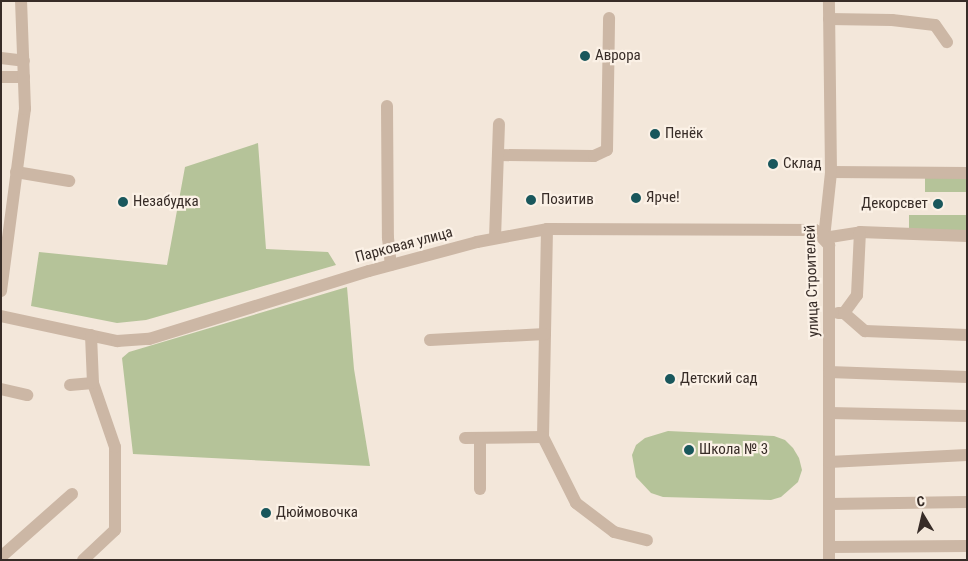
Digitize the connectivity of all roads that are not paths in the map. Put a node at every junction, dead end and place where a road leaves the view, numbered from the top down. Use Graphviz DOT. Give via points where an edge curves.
graph roads {
  1 [pos="21,1"];
  2 [pos="829,1"];
  3 [pos="609,18"];
  4 [pos="830,19"];
  5 [pos="947,42"];
  6 [pos="1,58"];
  7 [pos="24,61"];
  8 [pos="1,77"];
  9 [pos="24,77"];
  10 [pos="387,106"];
  11 [pos="498,124"];
  12 [pos="498,155"];
  13 [pos="16,172"];
  14 [pos="831,172"];
  15 [pos="967,173"];
  16 [pos="70,181"];
  17 [pos="547,228"];
  18 [pos="860,232"];
  19 [pos="967,236"];
  20 [pos="495,238"];
  21 [pos="824,238"];
  22 [pos="391,265"];
  23 [pos="2,274"];
  24 [pos="1,291"];
  25 [pos="830,313"];
  26 [pos="844,313"];
  27 [pos="1,316"];
  28 [pos="545,334"];
  29 [pos="91,335"];
  30 [pos="967,335"];
  31 [pos="430,340"];
  32 [pos="829,372"];
  33 [pos="967,377"];
  34 [pos="93,383"];
  35 [pos="70,385"];
  36 [pos="1,389"];
  37 [pos="27,395"];
  38 [pos="829,413"];
  39 [pos="967,416"];
  40 [pos="543,437"];
  41 [pos="465,438"];
  42 [pos="480,438"];
  43 [pos="967,455"];
  44 [pos="829,462"];
  45 [pos="480,490"];
  46 [pos="72,494"];
  47 [pos="967,502"];
  48 [pos="830,504"];
  49 [pos="647,540"];
  50 [pos="967,546"];
  51 [pos="829,553"];
  52 [pos="1,557"];
  53 [pos="83,560"];
  1 -- 7 [label="street"];
  2 -- 4 [label="street, улица Строителей"];
  3 -- 12 [label="street" via="607,150 594,156"];
  4 -- 5 [label="street" via="892,20 935,25"];
  4 -- 14 [label="street, улица Строителей"];
  6 -- 7 [label="street"];
  7 -- 9 [label="street"];
  8 -- 9 [label="street"];
  9 -- 13 [label="street" via="25,109"];
  10 -- 22 [label="street"];
  11 -- 12 [label="street"];
  12 -- 20 [label="street"];
  13 -- 16 [label="street"];
  13 -- 23 [label="street"];
  14 -- 15 [label="street"];
  14 -- 21 [label="street, улица Строителей"];
  17 -- 20 [label="street, Парковая улица"];
  17 -- 21 [label="street, Парковая улица" via="814,230"];
  17 -- 28 [label="street"];
  18 -- 19 [label="street"];
  18 -- 21 [label="street"];
  18 -- 26 [label="street" via="857,295"];
  20 -- 22 [label="street, Парковая улица"];
  21 -- 25 [label="street, улица Строителей" via="829,245"];
  22 -- 29 [label="street, Парковая улица" via="148,339 117,341"];
  23 -- 24 [label="street"];
  25 -- 26 [label="street"];
  25 -- 32 [label="street, улица Строителей"];
  26 -- 30 [label="street" via="865,331"];
  27 -- 29 [label="street, Парковая улица"];
  28 -- 31 [label="street"];
  28 -- 40 [label="street"];
  29 -- 34 [label="street"];
  32 -- 33 [label="street"];
  32 -- 38 [label="street, улица Строителей"];
  34 -- 35 [label="street"];
  34 -- 53 [label="street" via="115,447 115,530"];
  36 -- 37 [label="street"];
  38 -- 39 [label="street"];
  38 -- 44 [label="street, улица Строителей"];
  40 -- 42 [label="street"];
  40 -- 49 [label="street" via="576,503 614,532"];
  41 -- 42 [label="street"];
  42 -- 45 [label="street"];
  43 -- 44 [label="street"];
  44 -- 48 [label="street, улица Строителей"];
  46 -- 52 [label="street"];
  47 -- 48 [label="street"];
  48 -- 51 [label="street, улица Строителей"];
  50 -- 51 [label="street"];
}
